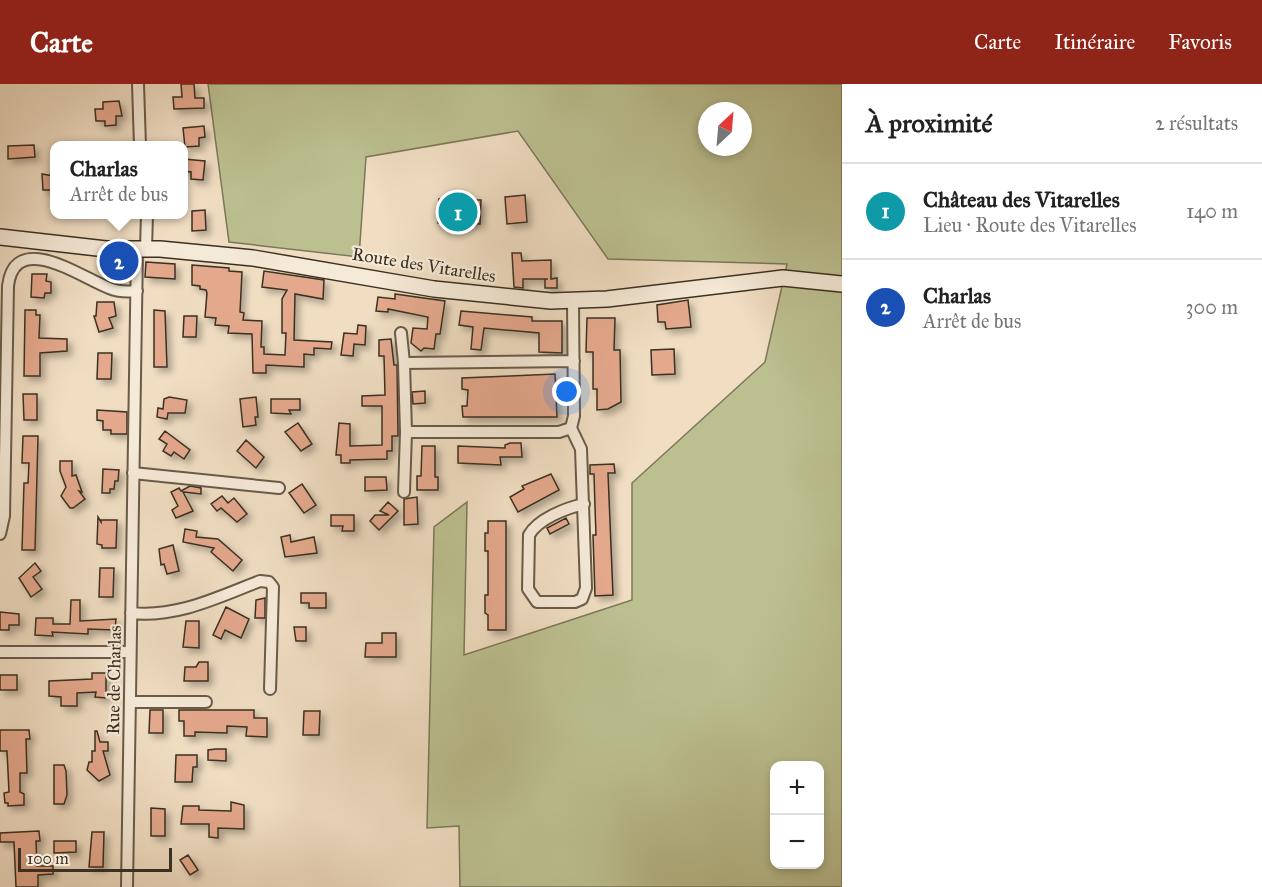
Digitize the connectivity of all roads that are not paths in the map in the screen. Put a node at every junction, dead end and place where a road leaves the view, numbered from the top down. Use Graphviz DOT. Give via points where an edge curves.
graph roads {
  1 [pos="138,84"];
  2 [pos="140,141"];
  3 [pos="146,219"];
  4 [pos="0,237"];
  5 [pos="141,249"];
  6 [pos="842,284"];
  7 [pos="137,291"];
  8 [pos="573,302"];
  9 [pos="401,333"];
  10 [pos="574,361"];
  11 [pos="404,363"];
  12 [pos="5,392"];
  13 [pos="0,405"];
  14 [pos="571,428"];
  15 [pos="406,432"];
  16 [pos="2,439"];
  17 [pos="133,473"];
  18 [pos="279,488"];
  19 [pos="404,492"];
  20 [pos="584,504"];
  21 [pos="0,534"];
  22 [pos="131,613"];
  23 [pos="0,652"];
  24 [pos="130,652"];
  25 [pos="270,689"];
  26 [pos="130,702"];
  27 [pos="206,702"];
  28 [pos="127,887"];
  1 -- 2 [label="street"];
  3 -- 5 [label="street, Rue de Charlas"];
  4 -- 5 [label="main road, Route des Vitarelles"];
  5 -- 7 [label="street, Rue de Charlas"];
  5 -- 8 [label="main road, Route des Vitarelles" via="253,258 434,289"];
  6 -- 8 [label="main road, Route des Vitarelles" via="783,279"];
  7 -- 12 [label="street" via="108,288 43,258 25,261 14,268 8,286"];
  7 -- 17 [label="street, Rue de Charlas"];
  8 -- 10 [label="street"];
  9 -- 11 [label="street"];
  10 -- 11 [label="street"];
  10 -- 14 [label="street"];
  11 -- 15 [label="street"];
  12 -- 13 [label="street"];
  12 -- 16 [label="street"];
  14 -- 15 [label="street" via="559,432"];
  14 -- 20 [label="street" via="581,449"];
  15 -- 19 [label="street"];
  16 -- 21 [label="street" via="4,516"];
  17 -- 18 [label="street"];
  17 -- 22 [label="street, Rue de Charlas"];
  20 -- 20 [label="street" via="586,588 582,598 575,602 537,602 528,589 529,535 533,527"];
  22 -- 24 [label="street, Rue de Charlas"];
  22 -- 25 [label="street" via="154,616 182,610 269,582 273,587"];
  23 -- 24 [label="street"];
  24 -- 26 [label="street, Rue de Charlas"];
  26 -- 27 [label="street"];
  26 -- 28 [label="street, Rue de Charlas"];
}
